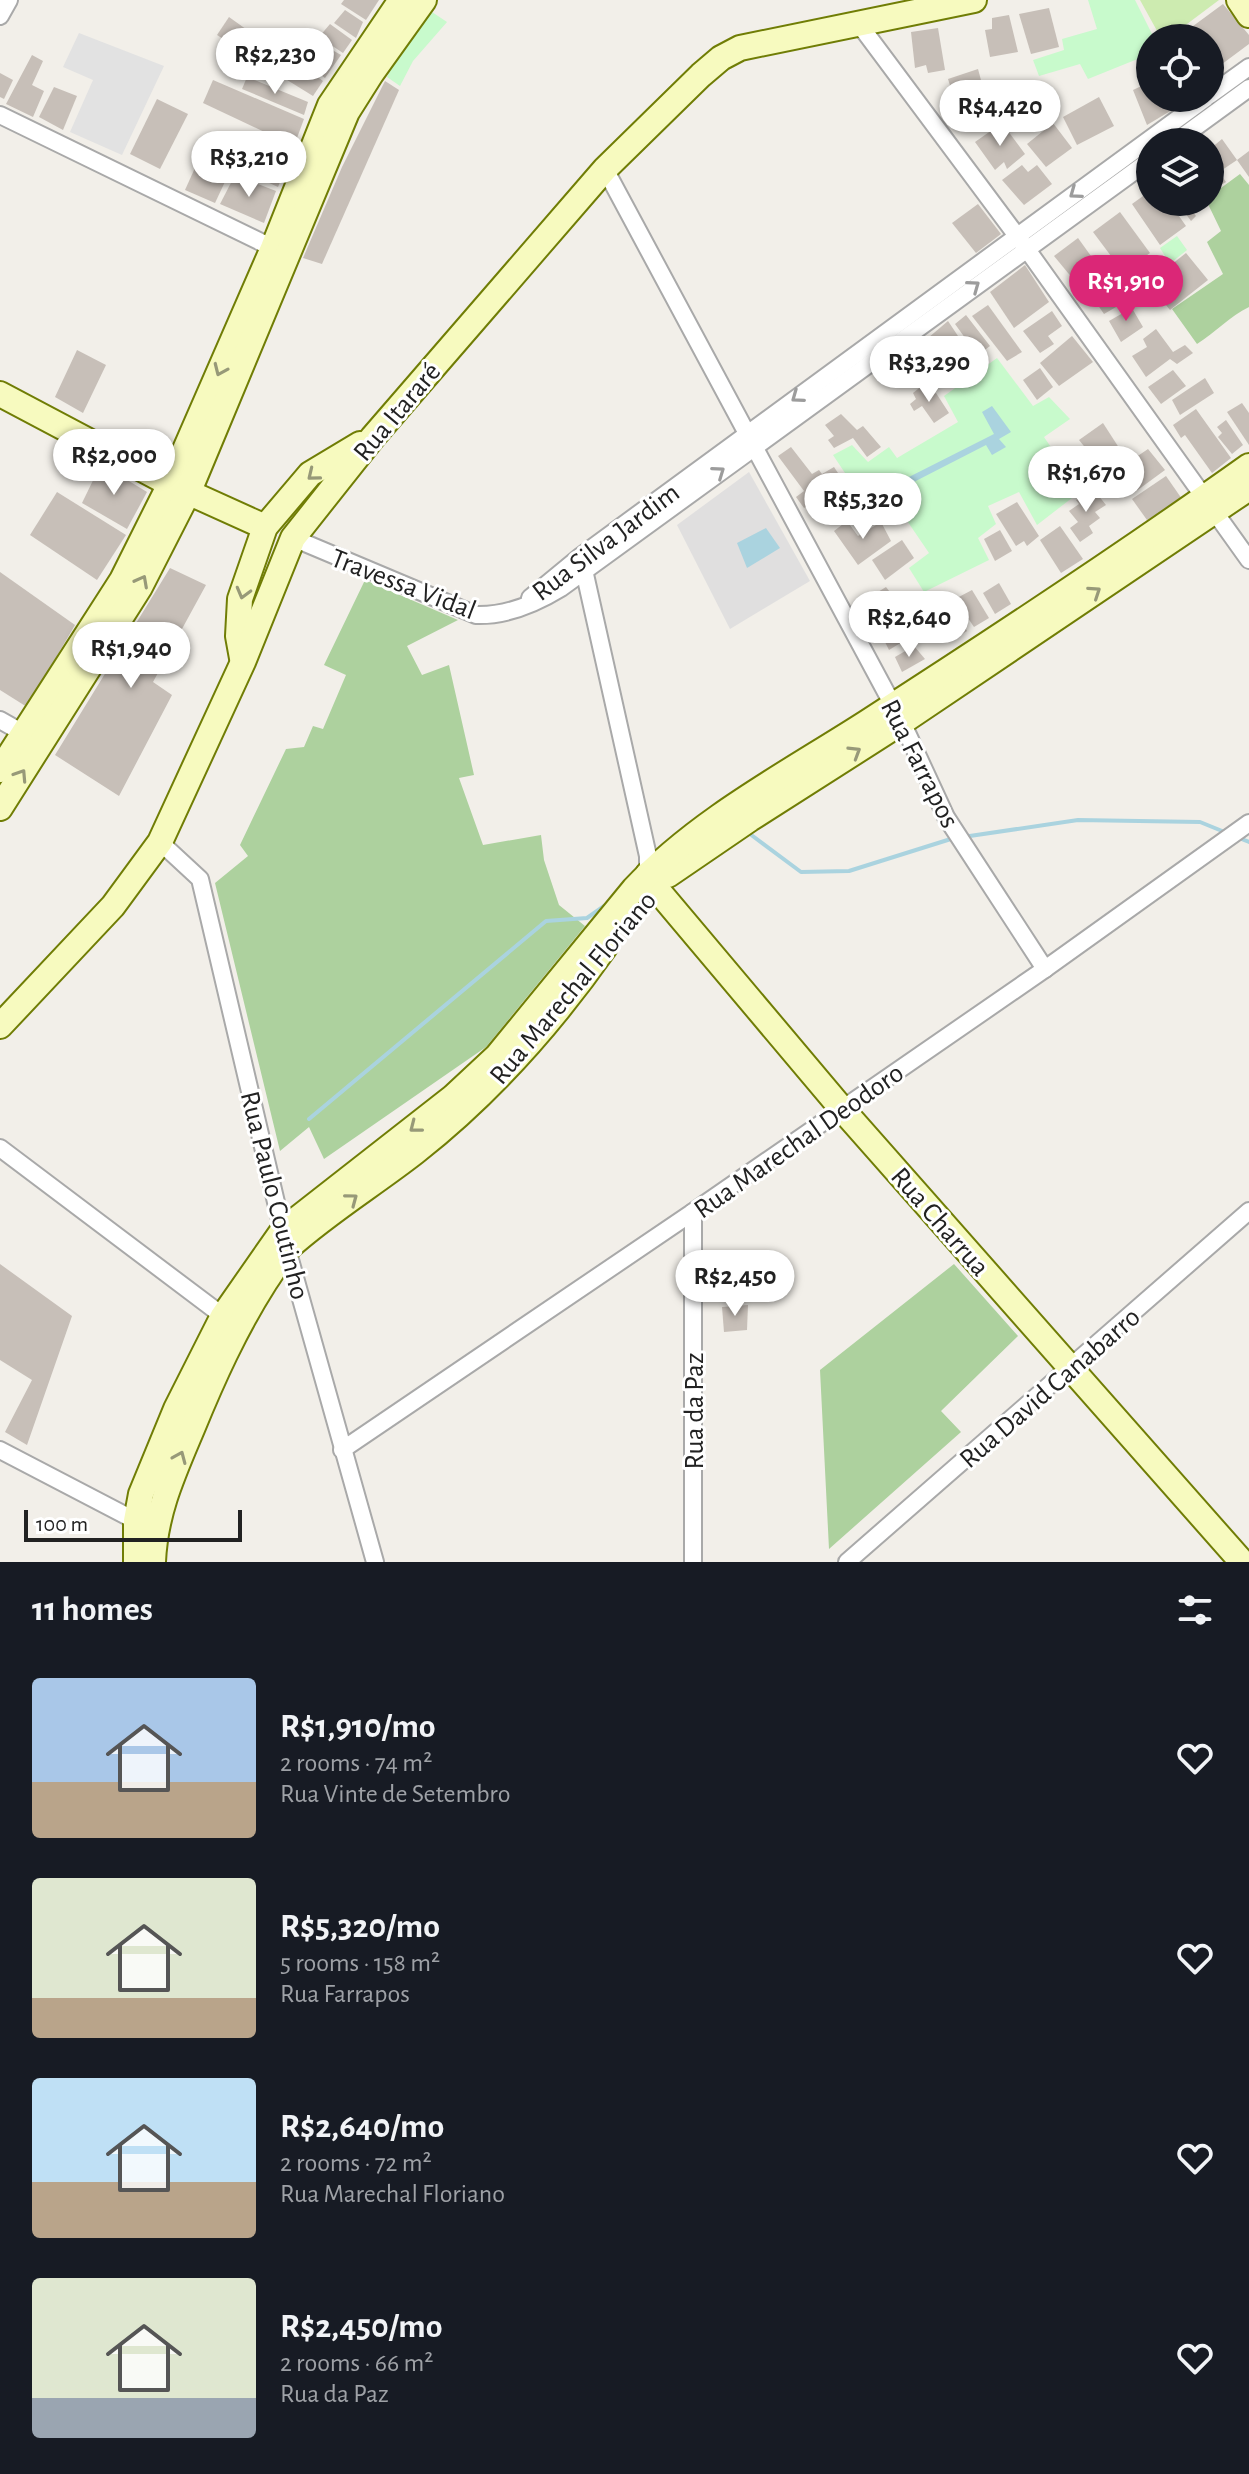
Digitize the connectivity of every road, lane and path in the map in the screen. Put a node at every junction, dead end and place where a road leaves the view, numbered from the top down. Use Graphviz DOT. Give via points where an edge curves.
graph roads {
  1 [pos="9,0"];
  2 [pos="974,0"];
  3 [pos="1239,0"];
  4 [pos="412,2"];
  5 [pos="1249,15"];
  6 [pos="0,16"];
  7 [pos="859,24"];
  8 [pos="1249,67"];
  9 [pos="1224,85"];
  10 [pos="1249,88"];
  11 [pos="1187,112"];
  12 [pos="1184,114"];
  13 [pos="0,115"];
  14 [pos="1195,128"];
  15 [pos="1136,167"];
  16 [pos="605,169"];
  17 [pos="1108,180"];
  18 [pos="1021,242"];
  19 [pos="273,248"];
  20 [pos="0,394"];
  21 [pos="373,437"];
  22 [pos="751,440"];
  23 [pos="1249,466"];
  24 [pos="179,488"];
  25 [pos="1249,488"];
  26 [pos="1210,505"];
  27 [pos="265,527"];
  28 [pos="293,538"];
  29 [pos="1249,560"];
  30 [pos="583,563"];
  31 [pos="516,609"];
  32 [pos="243,662"];
  33 [pos="897,714"];
  34 [pos="0,720"];
  35 [pos="33,738"];
  36 [pos="0,770"];
  37 [pos="0,808"];
  38 [pos="1249,823"];
  39 [pos="160,842"];
  40 [pos="654,872"];
  41 [pos="1045,969"];
  42 [pos="0,1026"];
  43 [pos="848,1105"];
  44 [pos="0,1148"];
  45 [pos="1249,1211"];
  46 [pos="693,1212"];
  47 [pos="285,1239"];
  48 [pos="231,1319"];
  49 [pos="1075,1364"];
  50 [pos="0,1450"];
  51 [pos="342,1450"];
  52 [pos="1217,1524"];
  53 [pos="145,1526"];
  54 [pos="1249,1550"];
  55 [pos="136,1562"];
  56 [pos="153,1562"];
  57 [pos="375,1562"];
  58 [pos="693,1562"];
  59 [pos="847,1562"];
  60 [pos="1242,1562"];
  1 -- 6 [label="street"];
  2 -- 7 [label="street, Rua Itararé"];
  3 -- 5 [label="street"];
  4 -- 19 [label="street" via="330,105"];
  4 -- 24 [label="street" via="347,112"];
  7 -- 16 [label="street, Rua Itararé" via="740,48 721,58"];
  7 -- 18 [label="street"];
  8 -- 9 [label="street, Rua Silva Jardim"];
  10 -- 14 [label="street"];
  11 -- 12 [label="street, Rua Silva Jardim"];
  12 -- 14 [label="street"];
  12 -- 17 [label="street, Rua Silva Jardim"];
  13 -- 19 [label="street"];
  15 -- 17 [label="street, Rua Silva Jardim"];
  16 -- 21 [label="street, Rua Itararé"];
  16 -- 22 [label="street, Rua Farrapos"];
  17 -- 18 [label="street, Rua Silva Jardim"];
  18 -- 22 [label="street, Rua Silva Jardim"];
  18 -- 26 [label="street"];
  19 -- 24 [label="street, one-way"];
  20 -- 24 [label="street"];
  21 -- 27 [label="street, one-way" via="310,474"];
  21 -- 28 [label="street, Rua Itararé"];
  22 -- 30 [label="street, Rua Silva Jardim"];
  22 -- 33 [label="street, Rua Farrapos"];
  23 -- 26 [label="street, Rua Marechal Floriano"];
  24 -- 27 [label="street"];
  24 -- 35 [label="street"];
  25 -- 26 [label="street, Rua Marechal Floriano"];
  26 -- 29 [label="street"];
  26 -- 33 [label="street, Rua Marechal Floriano"];
  27 -- 32 [label="street, one-way" via="240,599"];
  28 -- 31 [label="street, Travessa Vidal" via="476,615"];
  28 -- 32 [label="street, Rua Itararé"];
  30 -- 31 [label="street, Rua Silva Jardim"];
  30 -- 40 [label="street"];
  32 -- 39 [label="street, Rua Itararé"];
  33 -- 40 [label="street, Rua Marechal Floriano" via="726,813"];
  33 -- 41 [label="street, Rua Farrapos" via="946,817"];
  34 -- 35 [label="street"];
  35 -- 36 [label="street"];
  37 -- 35 [label="street, one-way"];
  38 -- 41 [label="street, Rua Marechal Deodoro"];
  39 -- 42 [label="street, Rua Itararé" via="113,906"];
  39 -- 47 [label="street, Rua Paulo Coutinho" via="200,879"];
  40 -- 43 [label="street, Rua Charrua"];
  40 -- 47 [label="street, Rua Marechal Floriano" via="459,1104"];
  41 -- 43 [label="street, Rua Marechal Deodoro"];
  43 -- 46 [label="street, Rua Marechal Deodoro"];
  43 -- 49 [label="street, Rua Charrua"];
  44 -- 48 [label="street"];
  45 -- 49 [label="street, Rua David Canabarro"];
  46 -- 51 [label="street, Rua Marechal Deodoro"];
  46 -- 58 [label="street, Rua da Paz"];
  47 -- 48 [label="street, Rua Marechal Floriano"];
  47 -- 51 [label="street, Rua Paulo Coutinho"];
  48 -- 53 [label="street, Rua Marechal Floriano" via="176,1409 141,1494"];
  49 -- 52 [label="street, Rua Charrua"];
  49 -- 59 [label="street, Rua David Canabarro"];
  50 -- 53 [label="street"];
  51 -- 57 [label="street, Rua Paulo Coutinho"];
  52 -- 54 [label="street, Rua Charrua"];
  52 -- 60 [label="street, Rua Charrua"];
  53 -- 55 [label="street"];
  53 -- 56 [label="street"];
}
